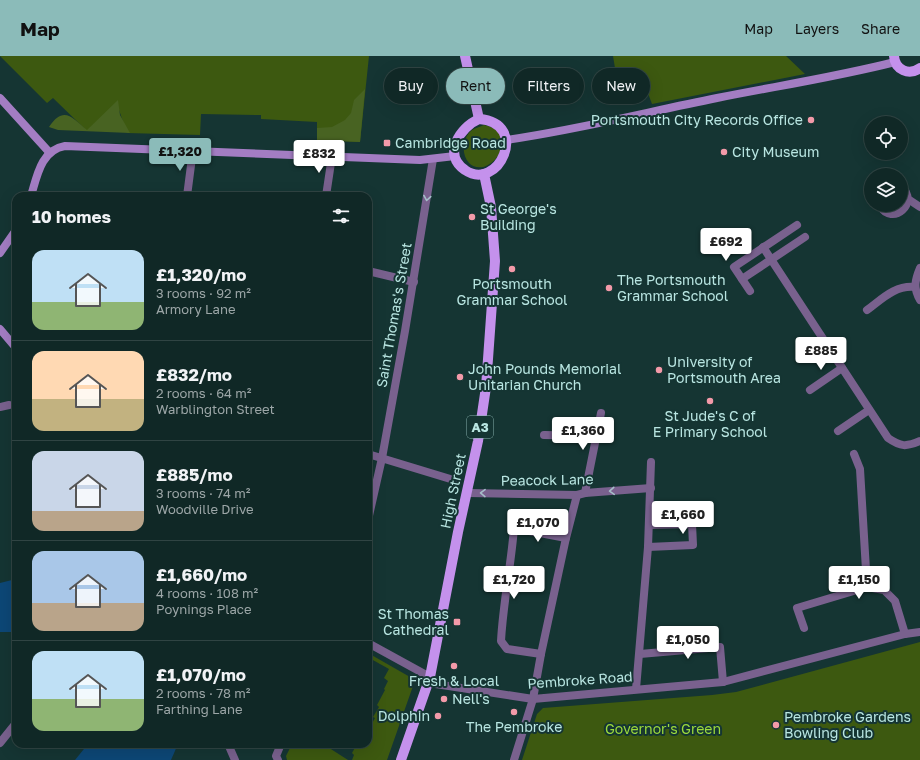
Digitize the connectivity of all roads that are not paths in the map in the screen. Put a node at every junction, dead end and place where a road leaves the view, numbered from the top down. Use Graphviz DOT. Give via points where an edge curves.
graph roads {
  1 [pos="465,56"];
  2 [pos="895,59"];
  3 [pos="919,72"];
  4 [pos="0,98"];
  5 [pos="479,119"];
  6 [pos="506,140"];
  7 [pos="193,150"];
  8 [pos="49,152"];
  9 [pos="332,156"];
  10 [pos="455,156"];
  11 [pos="433,159"];
  12 [pos="484,174"];
  13 [pos="32,192"];
  14 [pos="188,192"];
  15 [pos="327,192"];
  16 [pos="908,199"];
  17 [pos="920,207"];
  18 [pos="885,212"];
  19 [pos="899,212"];
  20 [pos="797,225"];
  21 [pos="12,236"];
  22 [pos="805,237"];
  23 [pos="763,247"];
  24 [pos="0,253"];
  25 [pos="771,260"];
  26 [pos="920,268"];
  27 [pos="372,272"];
  28 [pos="742,279"];
  29 [pos="414,282"];
  30 [pos="915,287"];
  31 [pos="750,291"];
  32 [pos="920,300"];
  33 [pos="867,310"];
  34 [pos="0,329"];
  35 [pos="12,343"];
  36 [pos="842,368"];
  37 [pos="810,390"];
  38 [pos="9,405"];
  39 [pos="0,407"];
  40 [pos="869,410"];
  41 [pos="601,413"];
  42 [pos="838,430"];
  43 [pos="544,435"];
  44 [pos="596,436"];
  45 [pos="920,441"];
  46 [pos="854,454"];
  47 [pos="372,455"];
  48 [pos="382,458"];
  49 [pos="651,462"];
  50 [pos="457,481"];
  51 [pos="651,488"];
  52 [pos="468,493"];
  53 [pos="581,494"];
  54 [pos="372,502"];
  55 [pos="649,525"];
  56 [pos="566,538"];
  57 [pos="648,547"];
  58 [pos="867,588"];
  59 [pos="804,628"];
  60 [pos="920,632"];
  61 [pos="905,634"];
  62 [pos="372,645"];
  63 [pos="541,654"];
  64 [pos="640,654"];
  65 [pos="429,680"];
  66 [pos="722,682"];
  67 [pos="636,689"];
  68 [pos="533,699"];
  69 [pos="12,728"];
  70 [pos="0,744"];
  71 [pos="230,748"];
  72 [pos="280,748"];
  73 [pos="277,758"];
  74 [pos="235,760"];
  75 [pos="401,760"];
  76 [pos="514,760"];
  1 -- 5 [label="main road"];
  2 -- 3 [label="main road" via="904,71"];
  2 -- 6 [label="main road" via="854,72 556,133"];
  4 -- 8 [label="main road"];
  5 -- 6 [label="main road" via="495,123 501,128"];
  5 -- 10 [label="main road" via="460,134 456,141"];
  6 -- 12 [label="main road" via="501,159 491,171"];
  7 -- 8 [label="main road" via="68,146"];
  7 -- 9 [label="main road"];
  7 -- 14 [label="street"];
  8 -- 13 [label="main road" via="40,166"];
  9 -- 11 [label="main road"];
  9 -- 15 [label="street"];
  10 -- 11 [label="main road"];
  10 -- 12 [label="main road" via="463,169 476,175"];
  11 -- 29 [label="street, Saint Thomas's Street, one-way"];
  12 -- 52 [label="main road, High Street / A3" via="491,206 495,261 486,387"];
  16 -- 17 [label="street"];
  18 -- 19 [label="street"];
  20 -- 23 [label="street"];
  21 -- 24 [label="main road"];
  22 -- 25 [label="street"];
  23 -- 25 [label="street"];
  23 -- 28 [label="street" via="734,267"];
  25 -- 28 [label="street"];
  25 -- 36 [label="street"];
  26 -- 30 [label="street"];
  27 -- 29 [label="street"];
  28 -- 31 [label="street"];
  29 -- 48 [label="street, Saint Thomas's Street"];
  30 -- 32 [label="street"];
  30 -- 33 [label="street" via="896,289"];
  34 -- 35 [label="main road"];
  36 -- 37 [label="street"];
  36 -- 40 [label="street"];
  38 -- 39 [label="street"];
  40 -- 42 [label="street"];
  40 -- 45 [label="street" via="888,438 898,445 909,446"];
  41 -- 44 [label="street"];
  43 -- 44 [label="street"];
  44 -- 53 [label="street"];
  46 -- 58 [label="street" via="860,469"];
  47 -- 48 [label="street"];
  48 -- 50 [label="street"];
  48 -- 54 [label="street, Saint Thomas's Street"];
  49 -- 51 [label="street"];
  51 -- 53 [label="street, Peacock Lane, one-way"];
  51 -- 55 [label="street"];
  53 -- 52 [label="street, Peacock Lane, one-way"];
  52 -- 65 [label="main road, High Street / A3"];
  53 -- 56 [label="street"];
  55 -- 57 [label="street"];
  55 -- 57 [label="street" via="692,524 694,545"];
  56 -- 63 [label="street"];
  56 -- 63 [label="street" via="514,528 500,641 507,649"];
  57 -- 64 [label="street"];
  58 -- 59 [label="street" via="797,608"];
  58 -- 61 [label="street" via="884,590 895,600"];
  60 -- 61 [label="street, Pembroke Road"];
  61 -- 66 [label="street, Pembroke Road"];
  62 -- 65 [label="street, Pembroke Road"];
  63 -- 68 [label="street"];
  64 -- 66 [label="street" via="720,647"];
  64 -- 67 [label="street"];
  65 -- 68 [label="street, Pembroke Road"];
  65 -- 75 [label="main road, High Street / A3"];
  66 -- 67 [label="street, Pembroke Road"];
  67 -- 68 [label="street, Pembroke Road"];
  68 -- 76 [label="street"];
  69 -- 70 [label="street"];
  71 -- 74 [label="street"];
  72 -- 73 [label="street"];
}
